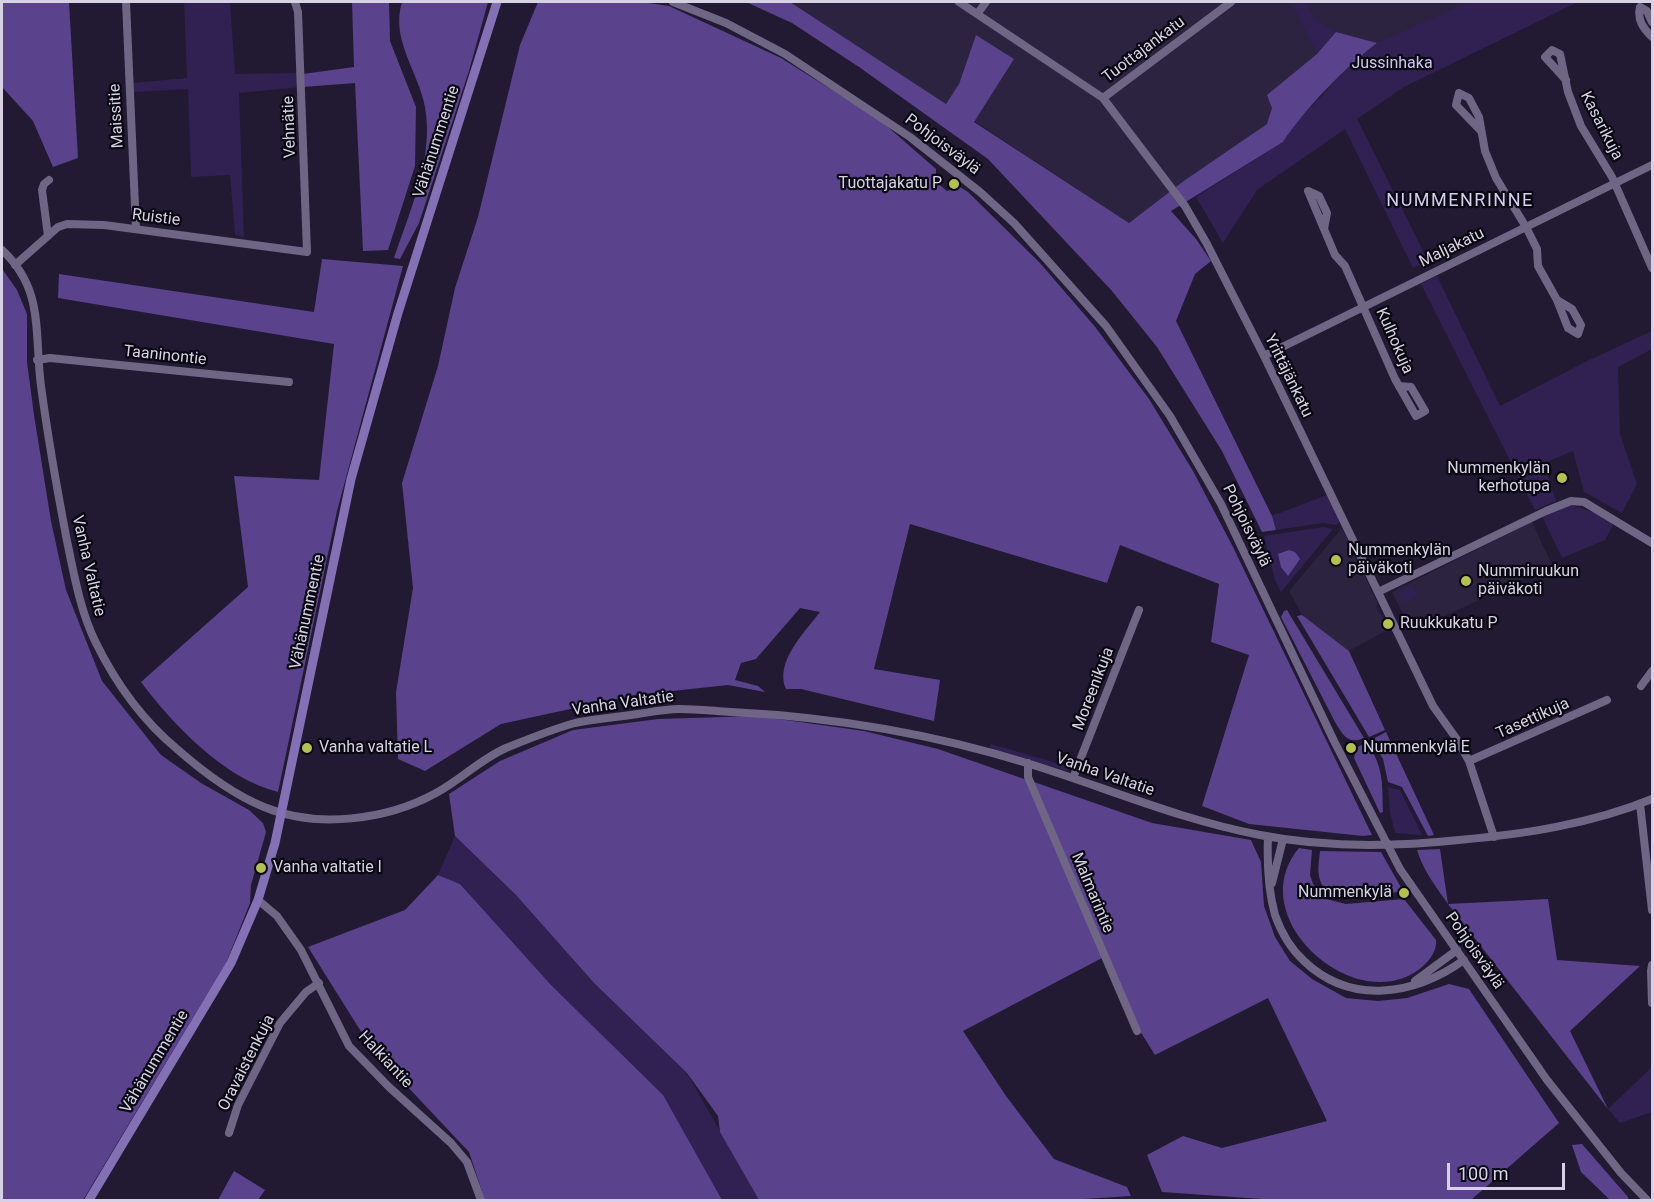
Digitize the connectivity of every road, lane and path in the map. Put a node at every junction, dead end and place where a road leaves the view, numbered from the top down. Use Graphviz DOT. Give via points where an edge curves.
graph roads {
  1 [pos="126,2"];
  2 [pos="295,2"];
  3 [pos="497,2"];
  4 [pos="673,2"];
  5 [pos="959,2"];
  6 [pos="986,2"];
  7 [pos="1231,2"];
  8 [pos="978,13"];
  9 [pos="1653,22"];
  10 [pos="1653,37"];
  11 [pos="1566,81"];
  12 [pos="1103,98"];
  13 [pos="1481,131"];
  14 [pos="1653,165"];
  15 [pos="50,180"];
  16 [pos="1614,183"];
  17 [pos="1526,227"];
  18 [pos="136,229"];
  19 [pos="1324,229"];
  20 [pos="48,236"];
  21 [pos="2,250"];
  22 [pos="307,252"];
  23 [pos="15,264"];
  24 [pos="1652,266"];
  25 [pos="1557,300"];
  26 [pos="1364,307"];
  27 [pos="1264,356"];
  28 [pos="38,360"];
  29 [pos="289,382"];
  30 [pos="1399,386"];
  31 [pos="1653,543"];
  32 [pos="1378,592"];
  33 [pos="1139,610"];
  34 [pos="1653,671"];
  35 [pos="1641,686"];
  36 [pos="1607,700"];
  37 [pos="1469,761"];
  38 [pos="1028,764"];
  39 [pos="1073,778"];
  40 [pos="1653,799"];
  41 [pos="1640,804"];
  42 [pos="282,813"];
  43 [pos="1268,837"];
  44 [pos="1494,837"];
  45 [pos="1283,839"];
  46 [pos="258,900"];
  47 [pos="1271,900"];
  48 [pos="1653,910"];
  49 [pos="1457,950"];
  50 [pos="1464,960"];
  51 [pos="1653,965"];
  52 [pos="319,983"];
  53 [pos="1401,987"];
  54 [pos="1653,1003"];
  55 [pos="1137,1031"];
  56 [pos="228,1133"];
  57 [pos="89,1200"];
  58 [pos="481,1200"];
  59 [pos="1647,1200"];
  1 -- 18 [label="street, Maissitie"];
  2 -- 22 [label="street, Vehnätie" via="302,77"];
  3 -- 42 [label="main road, Vähänummentie" via="398,313 351,479"];
  4 -- 49 [label="street, Pohjoisväylä" via="726,23 785,54 910,137 1014,223 1106,326 1192,452 1221,504 1378,830 1405,877"];
  5 -- 8 [label="street, Yrittäjänkatu"];
  6 -- 8 [label="street"];
  7 -- 12 [label="street, Tuottajankatu"];
  8 -- 12 [label="street, Yrittäjänkatu"];
  9 -- 10 [label="street" via="1641,7 1638,14 1644,29"];
  11 -- 16 [label="street, Kasarikuja" via="1581,126"];
  12 -- 27 [label="street, Yrittäjänkatu" via="1185,206"];
  13 -- 17 [label="street" via="1497,178"];
  14 -- 16 [label="street, Maljakatu"];
  15 -- 20 [label="street" via="42,189"];
  16 -- 17 [label="street, Maljakatu"];
  16 -- 24 [label="street, Kasarikuja"];
  17 -- 25 [label="street" via="1536,249 1538,266"];
  17 -- 26 [label="street, Maljakatu"];
  18 -- 20 [label="street, Ruistie" via="67,224"];
  18 -- 22 [label="street, Ruistie"];
  19 -- 26 [label="street, Kulhokuja"];
  20 -- 23 [label="street, Ruistie"];
  21 -- 23 [label="street, Vanha Valtatie"];
  23 -- 28 [label="street, Vanha Valtatie" via="29,285 36,310"];
  26 -- 27 [label="street, Maljakatu"];
  26 -- 30 [label="street, Kulhokuja"];
  27 -- 32 [label="street, Yrittäjänkatu"];
  28 -- 29 [label="street, Taaninontie" via="50,358"];
  28 -- 42 [label="street, Vanha Valtatie" via="75,583 93,639 136,709 159,732 229,788 261,807"];
  31 -- 32 [label="street" via="1584,502 1571,501"];
  32 -- 37 [label="street, Yrittäjänkatu" via="1432,706"];
  33 -- 39 [label="street, Moreenikuja"];
  34 -- 35 [label="street"];
  36 -- 37 [label="street, Tasettikuja"];
  37 -- 44 [label="street, Yrittäjänkatu"];
  38 -- 39 [label="street, Vanha Valtatie"];
  38 -- 42 [label="street, Vanha Valtatie" via="883,729 787,715 675,709 574,723 502,750 437,793 401,810 358,819 319,819"];
  38 -- 55 [label="street, Malmarintie" via="1028,777"];
  39 -- 43 [label="street, Vanha Valtatie" via="1134,801"];
  40 -- 41 [label="street, Vanha Valtatie"];
  41 -- 44 [label="street, Vanha Valtatie" via="1579,823"];
  41 -- 48 [label="street"];
  42 -- 46 [label="main road, Vähänummentie"];
  43 -- 45 [label="street, Vanha Valtatie"];
  43 -- 47 [label="street"];
  44 -- 45 [label="street, Vanha Valtatie" via="1372,847"];
  45 -- 47 [label="street"];
  46 -- 52 [label="street, Halkiantie" via="277,916"];
  46 -- 57 [label="main road, Vähänummentie" via="231,963"];
  47 -- 53 [label="street" via="1291,946 1314,970 1359,991"];
  49 -- 50 [label="street, Pohjoisväylä"];
  49 -- 53 [label="street" via="1419,979"];
  50 -- 53 [label="street" via="1435,978"];
  50 -- 59 [label="street, Pohjoisväylä" via="1547,1080"];
  51 -- 54 [label="street"];
  52 -- 56 [label="street, Oravaistenkuja" via="306,992 280,1023"];
  52 -- 58 [label="street, Halkiantie" via="349,1046 451,1143 467,1162"];
}
